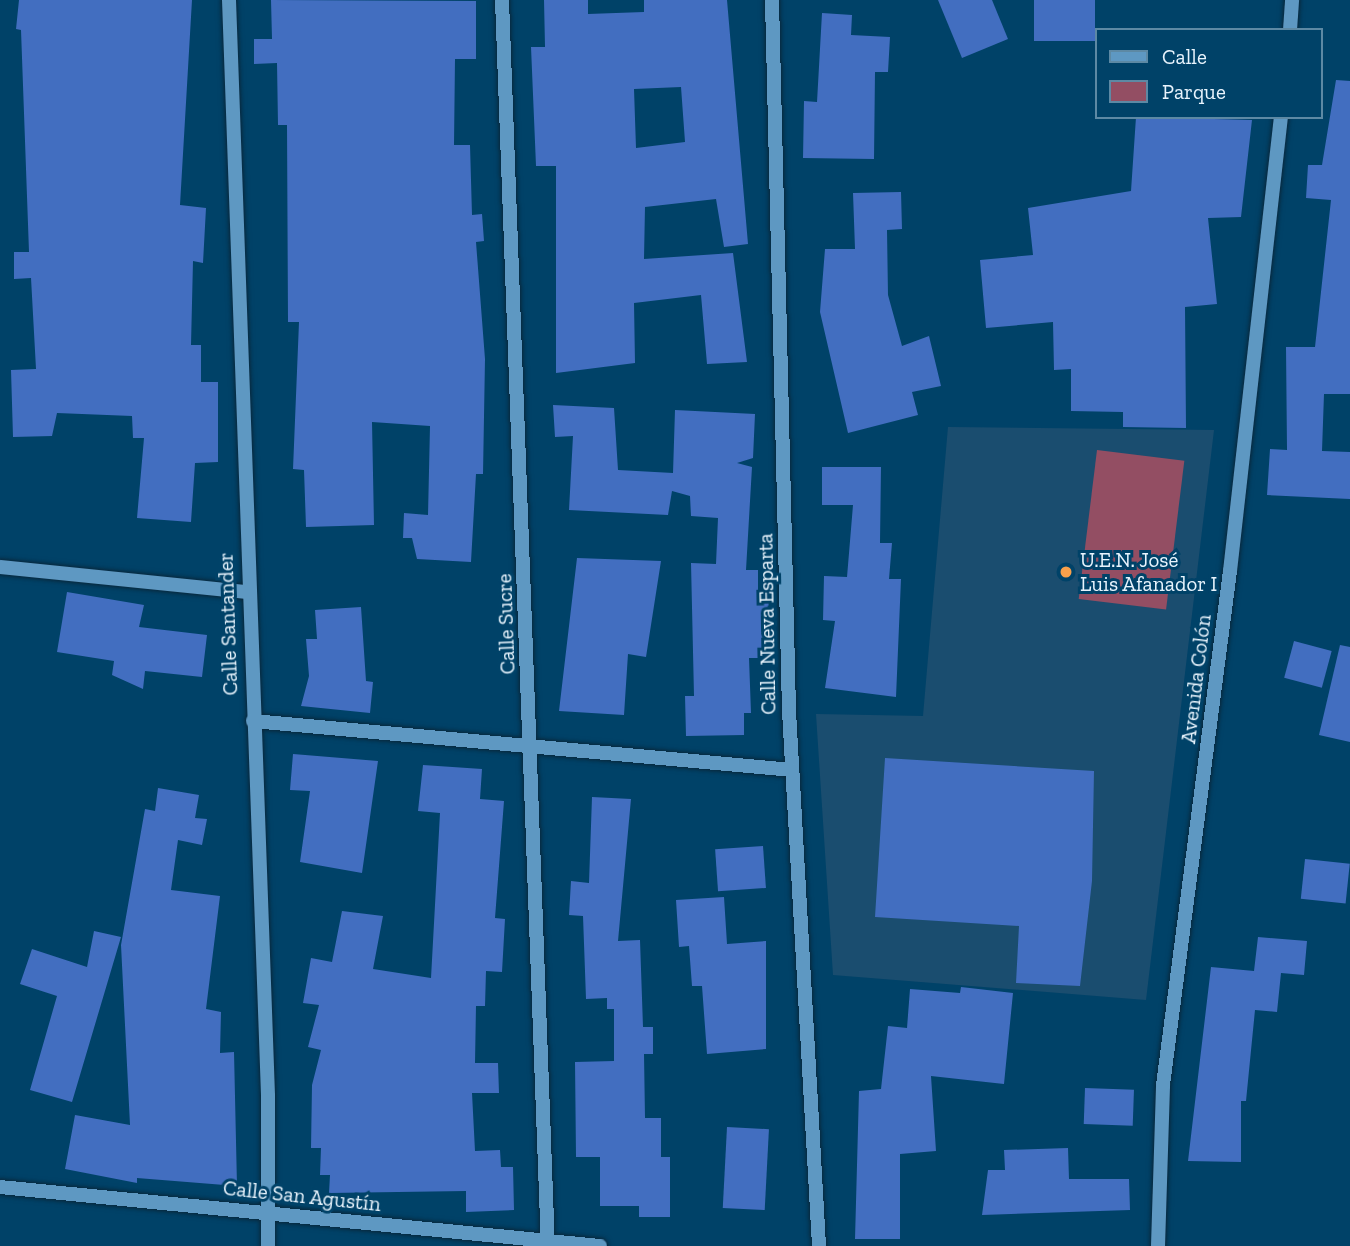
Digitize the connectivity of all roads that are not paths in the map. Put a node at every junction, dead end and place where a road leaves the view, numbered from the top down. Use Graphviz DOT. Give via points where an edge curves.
graph roads {
  1 [pos="229,0"];
  2 [pos="502,0"];
  3 [pos="772,0"];
  4 [pos="1292,0"];
  5 [pos="1290,28"];
  6 [pos="1281,119"];
  7 [pos="0,567"];
  8 [pos="248,592"];
  9 [pos="253,721"];
  10 [pos="532,746"];
  11 [pos="792,769"];
  12 [pos="0,1187"];
  13 [pos="268,1214"];
  14 [pos="548,1243"];
  15 [pos="268,1246"];
  16 [pos="600,1246"];
  17 [pos="819,1246"];
  18 [pos="1158,1246"];
  1 -- 8 [label="street, Calle Santander"];
  2 -- 10 [label="street, Calle Sucre"];
  3 -- 11 [label="street, Calle Nueva Esparta"];
  4 -- 5 [label="street"];
  6 -- 18 [label="street, Avenida Colón" via="1230,571 1163,1085"];
  7 -- 8 [label="street"];
  8 -- 9 [label="street, Calle Santander"];
  9 -- 10 [label="street"];
  9 -- 13 [label="street, Calle Santander"];
  10 -- 11 [label="street"];
  10 -- 14 [label="street, Calle Sucre"];
  11 -- 17 [label="street, Calle Nueva Esparta"];
  12 -- 13 [label="street, Calle San Agustín"];
  13 -- 14 [label="street, Calle San Agustín"];
  13 -- 15 [label="street, Calle Santander"];
  14 -- 16 [label="street, Calle San Agustín"];
}
